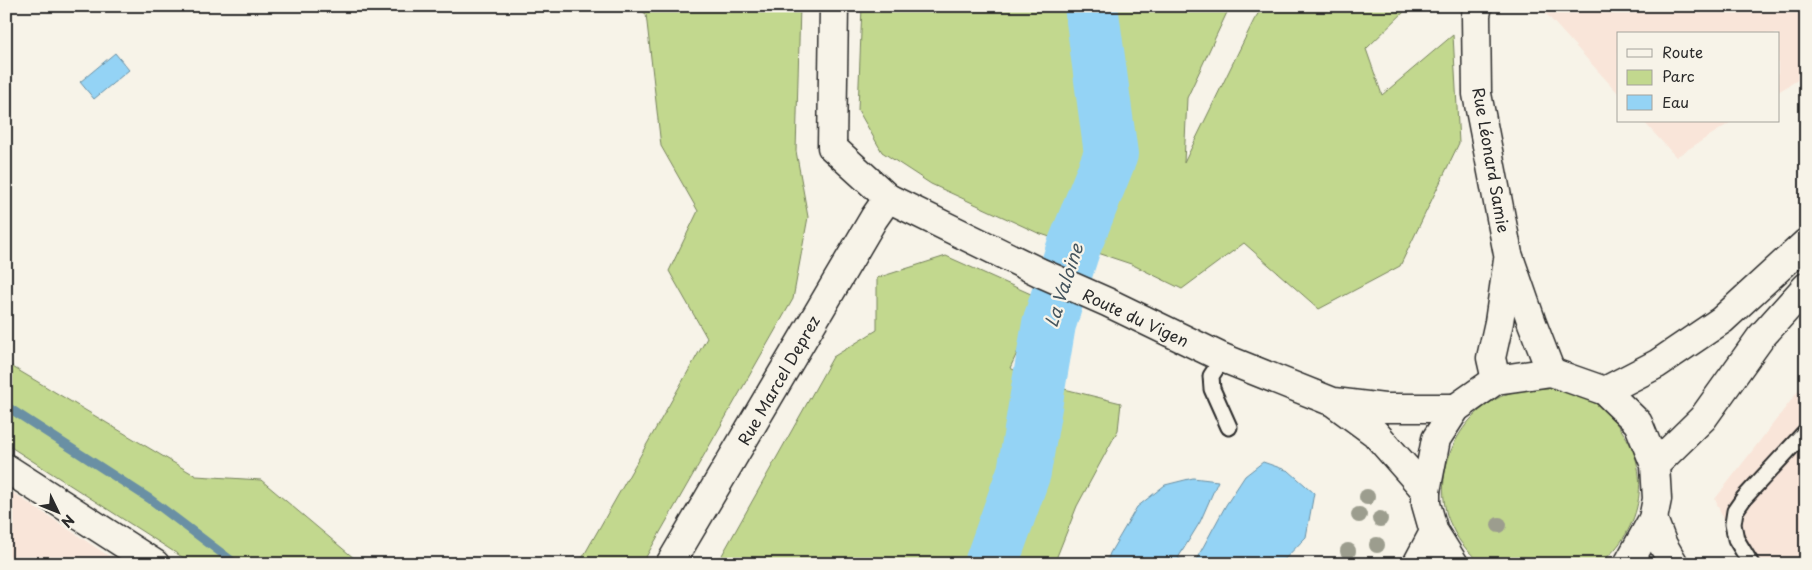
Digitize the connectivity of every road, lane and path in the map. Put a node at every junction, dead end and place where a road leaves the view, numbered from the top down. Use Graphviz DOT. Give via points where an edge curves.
graph roads {
  1 [pos="834,6"];
  2 [pos="1478,6"];
  3 [pos="888,198"];
  4 [pos="1806,243"];
  5 [pos="1508,254"];
  6 [pos="1806,287"];
  7 [pos="1223,358"];
  8 [pos="1552,372"];
  9 [pos="1496,380"];
  10 [pos="1606,390"];
  11 [pos="1333,402"];
  12 [pos="1456,408"];
  13 [pos="1229,427"];
  14 [pos="1806,431"];
  15 [pos="1655,465"];
  16 [pos="6,468"];
  17 [pos="1426,491"];
  18 [pos="1653,519"];
  19 [pos="1434,532"];
  20 [pos="155,564"];
  21 [pos="670,564"];
  22 [pos="1417,564"];
  23 [pos="1454,564"];
  24 [pos="1628,564"];
  25 [pos="1674,564"];
  26 [pos="1751,564"];
  1 -- 3 [label="street, Route du Vigen" via="832,147"];
  2 -- 5 [label="street, Rue Léonard Samie" via="1477,94"];
  3 -- 7 [label="street, Route du Vigen"];
  3 -- 21 [label="street, Rue Marcel Deprez"];
  4 -- 10 [label="street" via="1722,320 1657,364"];
  5 -- 8 [label="street"];
  5 -- 9 [label="street" via="1491,358"];
  6 -- 15 [label="street" via="1761,337 1703,418"];
  7 -- 11 [label="street, Route du Vigen"];
  7 -- 13 [label="lane" via="1211,376 1212,389"];
  8 -- 9 [label="street"];
  8 -- 10 [label="street"];
  9 -- 12 [label="street"];
  10 -- 15 [label="street" via="1638,423"];
  11 -- 12 [label="street, Route du Vigen" via="1384,408"];
  11 -- 17 [label="street, Route du Vigen" via="1375,433"];
  12 -- 17 [label="street" via="1436,439"];
  14 -- 26 [label="lane" via="1735,511 1736,539"];
  15 -- 18 [label="street" via="1657,499"];
  16 -- 20 [label="street"];
  17 -- 19 [label="street"];
  18 -- 24 [label="street"];
  18 -- 25 [label="street"];
  19 -- 22 [label="street"];
  19 -- 23 [label="street"];
}
